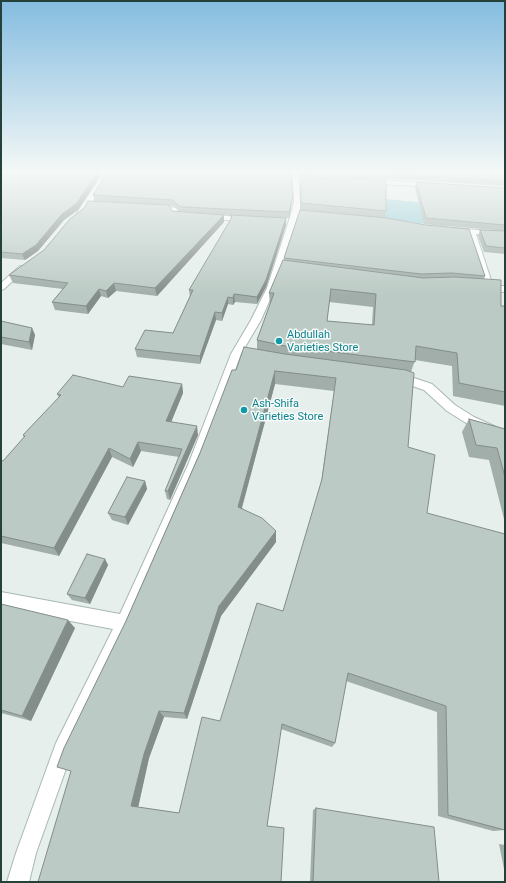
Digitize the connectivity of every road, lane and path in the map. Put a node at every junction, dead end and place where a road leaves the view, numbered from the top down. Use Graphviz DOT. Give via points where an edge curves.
graph roads {
  1 [pos="79,213"];
  2 [pos="175,213"];
  3 [pos="295,213"];
  4 [pos="76,217"];
  5 [pos="254,220"];
  6 [pos="444,229"];
  7 [pos="471,231"];
  8 [pos="505,234"];
  9 [pos="28,264"];
  10 [pos="1,287"];
  11 [pos="476,287"];
  12 [pos="489,288"];
  13 [pos="505,290"];
  14 [pos="389,376"];
  15 [pos="505,436"];
  16 [pos="1,600"];
  17 [pos="124,623"];
  18 [pos="18,882"];
  1 -- 4 [label="street"];
  2 -- 5 [label="street" via="183,216"];
  3 -- 17 [label="street" via="281,269"];
  6 -- 7 [label="street"];
  7 -- 8 [label="street"];
  7 -- 12 [label="street"];
  9 -- 10 [label="street"];
  11 -- 12 [label="street"];
  12 -- 13 [label="street"];
  14 -- 15 [label="street" via="428,387 451,408"];
  16 -- 17 [label="street"];
  17 -- 18 [label="street" via="63,750"];
}
